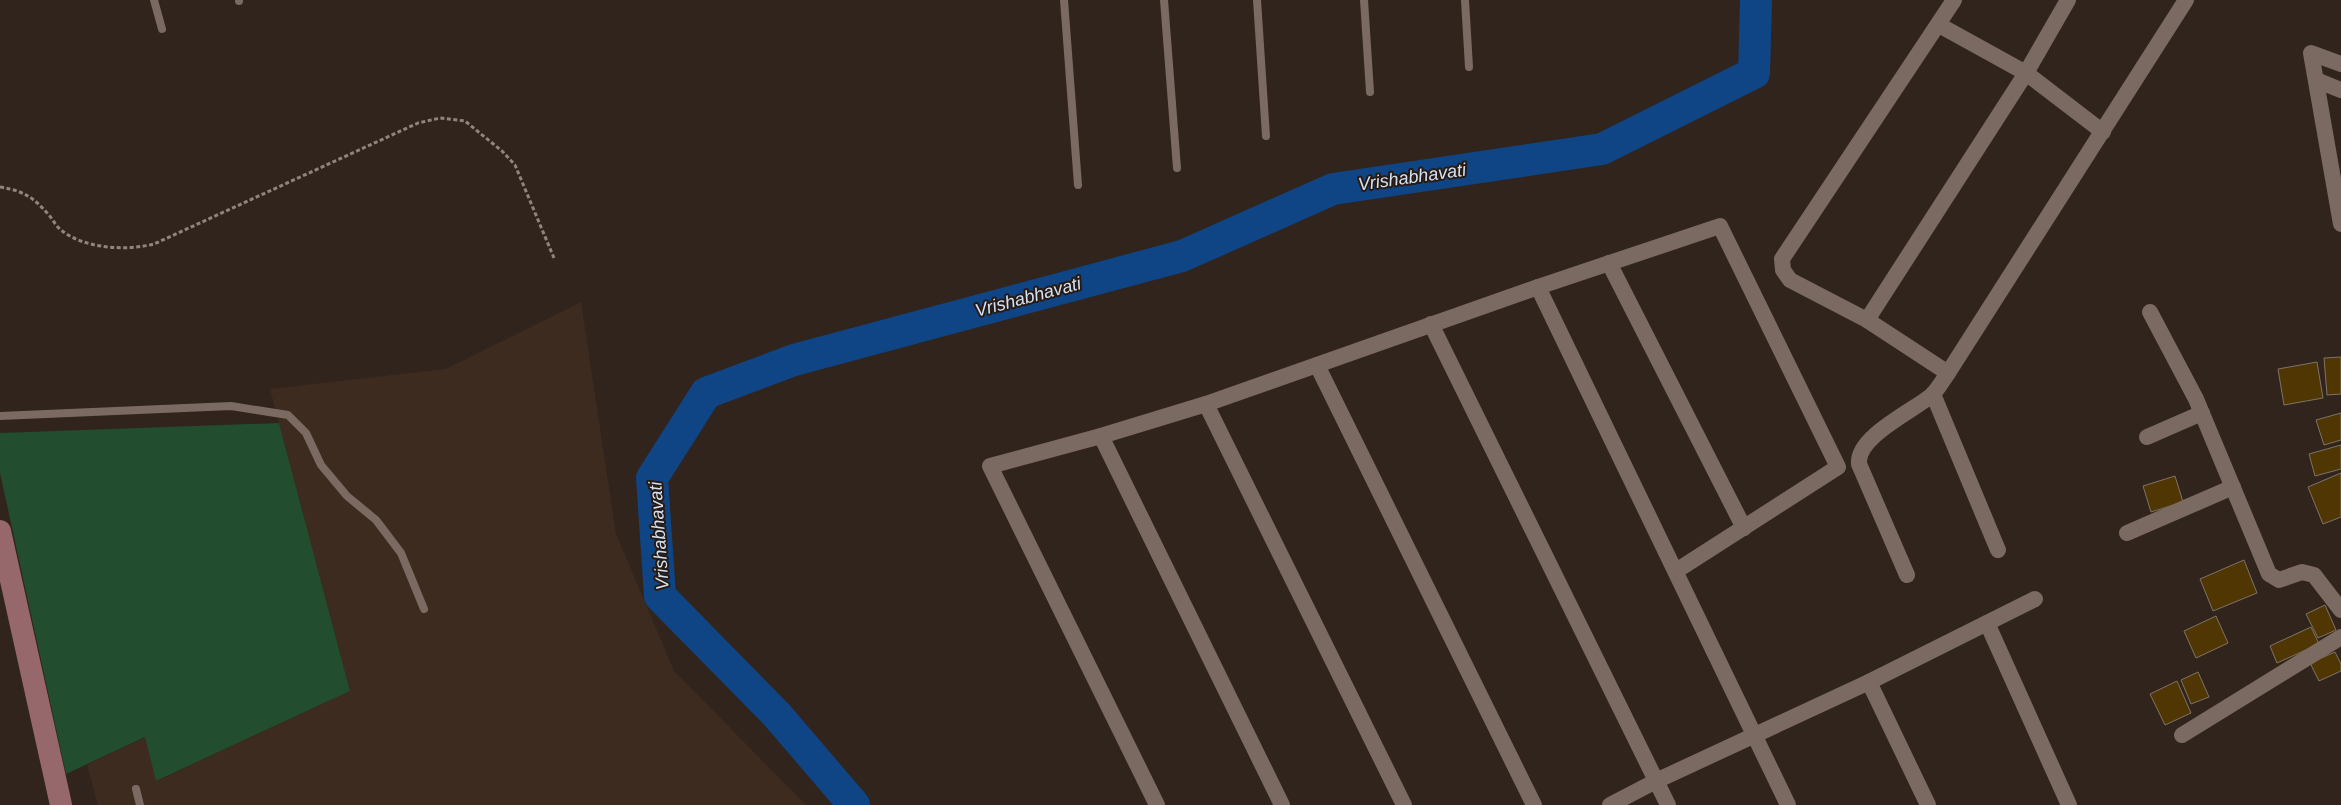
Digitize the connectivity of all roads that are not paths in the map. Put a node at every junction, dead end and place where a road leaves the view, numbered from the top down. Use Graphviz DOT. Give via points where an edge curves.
graph roads {
  1 [pos="154,0"];
  2 [pos="1064,0"];
  3 [pos="1164,0"];
  4 [pos="1257,0"];
  5 [pos="1364,0"];
  6 [pos="1465,0"];
  7 [pos="1954,0"];
  8 [pos="2068,0"];
  9 [pos="2186,0"];
  10 [pos="1939,25"];
  11 [pos="162,28"];
  12 [pos="2341,64"];
  13 [pos="1469,67"];
  14 [pos="2026,73"];
  15 [pos="2316,80"];
  16 [pos="2341,90"];
  17 [pos="1370,92"];
  18 [pos="2103,132"];
  19 [pos="1266,136"];
  20 [pos="1177,168"];
  21 [pos="1078,185"];
  22 [pos="2341,224"];
  23 [pos="1609,263"];
  24 [pos="1538,286"];
  25 [pos="2150,312"];
  26 [pos="1867,320"];
  27 [pos="1431,324"];
  28 [pos="1317,365"];
  29 [pos="1948,373"];
  30 [pos="1933,394"];
  31 [pos="1206,404"];
  32 [pos="2202,413"];
  33 [pos="0,416"];
  34 [pos="1101,436"];
  35 [pos="2147,437"];
  36 [pos="2233,487"];
  37 [pos="1744,528"];
  38 [pos="0,531"];
  39 [pos="2127,533"];
  40 [pos="1998,550"];
  41 [pos="1676,571"];
  42 [pos="1907,574"];
  43 [pos="2035,599"];
  44 [pos="424,609"];
  45 [pos="2341,610"];
  46 [pos="1987,623"];
  47 [pos="2341,637"];
  48 [pos="1869,682"];
  49 [pos="1756,735"];
  50 [pos="2182,735"];
  51 [pos="1656,781"];
  52 [pos="136,789"];
  53 [pos="61,805"];
  54 [pos="140,805"];
  55 [pos="1158,805"];
  56 [pos="1282,805"];
  57 [pos="1404,805"];
  58 [pos="1534,805"];
  59 [pos="1610,805"];
  60 [pos="1668,805"];
  61 [pos="1788,805"];
  62 [pos="1928,805"];
  63 [pos="2069,805"];
  1 -- 11 [label="lane"];
  2 -- 21 [label="lane"];
  3 -- 20 [label="lane"];
  4 -- 19 [label="lane"];
  5 -- 17 [label="lane"];
  6 -- 13 [label="lane"];
  7 -- 10 [label="street"];
  8 -- 14 [label="street"];
  9 -- 18 [label="street"];
  10 -- 14 [label="street"];
  10 -- 26 [label="street" via="1782,259 1783,270 1790,280"];
  12 -- 15 [label="street" via="2311,53"];
  14 -- 18 [label="street"];
  14 -- 26 [label="street"];
  15 -- 16 [label="street"];
  15 -- 22 [label="street"];
  18 -- 29 [label="street"];
  23 -- 24 [label="street"];
  23 -- 37 [label="street"];
  23 -- 37 [label="street" via="1720,226 1838,467"];
  24 -- 27 [label="street"];
  24 -- 41 [label="street"];
  25 -- 32 [label="street"];
  26 -- 29 [label="street"];
  27 -- 28 [label="street"];
  27 -- 51 [label="street"];
  28 -- 31 [label="street"];
  28 -- 58 [label="street"];
  29 -- 30 [label="street"];
  30 -- 40 [label="street"];
  30 -- 42 [label="street" via="1871,439 1858,458"];
  31 -- 34 [label="street"];
  31 -- 57 [label="street"];
  32 -- 35 [label="street"];
  32 -- 36 [label="street"];
  33 -- 44 [label="lane" via="231,406 288,415 306,433 321,465 347,496 376,520 401,553"];
  34 -- 55 [label="street" via="990,466"];
  34 -- 56 [label="street"];
  36 -- 39 [label="street"];
  36 -- 45 [label="street" via="2269,574 2279,580 2302,572 2314,575"];
  37 -- 41 [label="street"];
  38 -- 53 [label="street"];
  41 -- 49 [label="street"];
  43 -- 46 [label="street"];
  46 -- 48 [label="street"];
  46 -- 63 [label="street"];
  47 -- 50 [label="street"];
  48 -- 49 [label="street"];
  48 -- 62 [label="street"];
  49 -- 51 [label="street"];
  49 -- 61 [label="street"];
  51 -- 59 [label="street"];
  51 -- 60 [label="street"];
  52 -- 54 [label="lane"];
}
